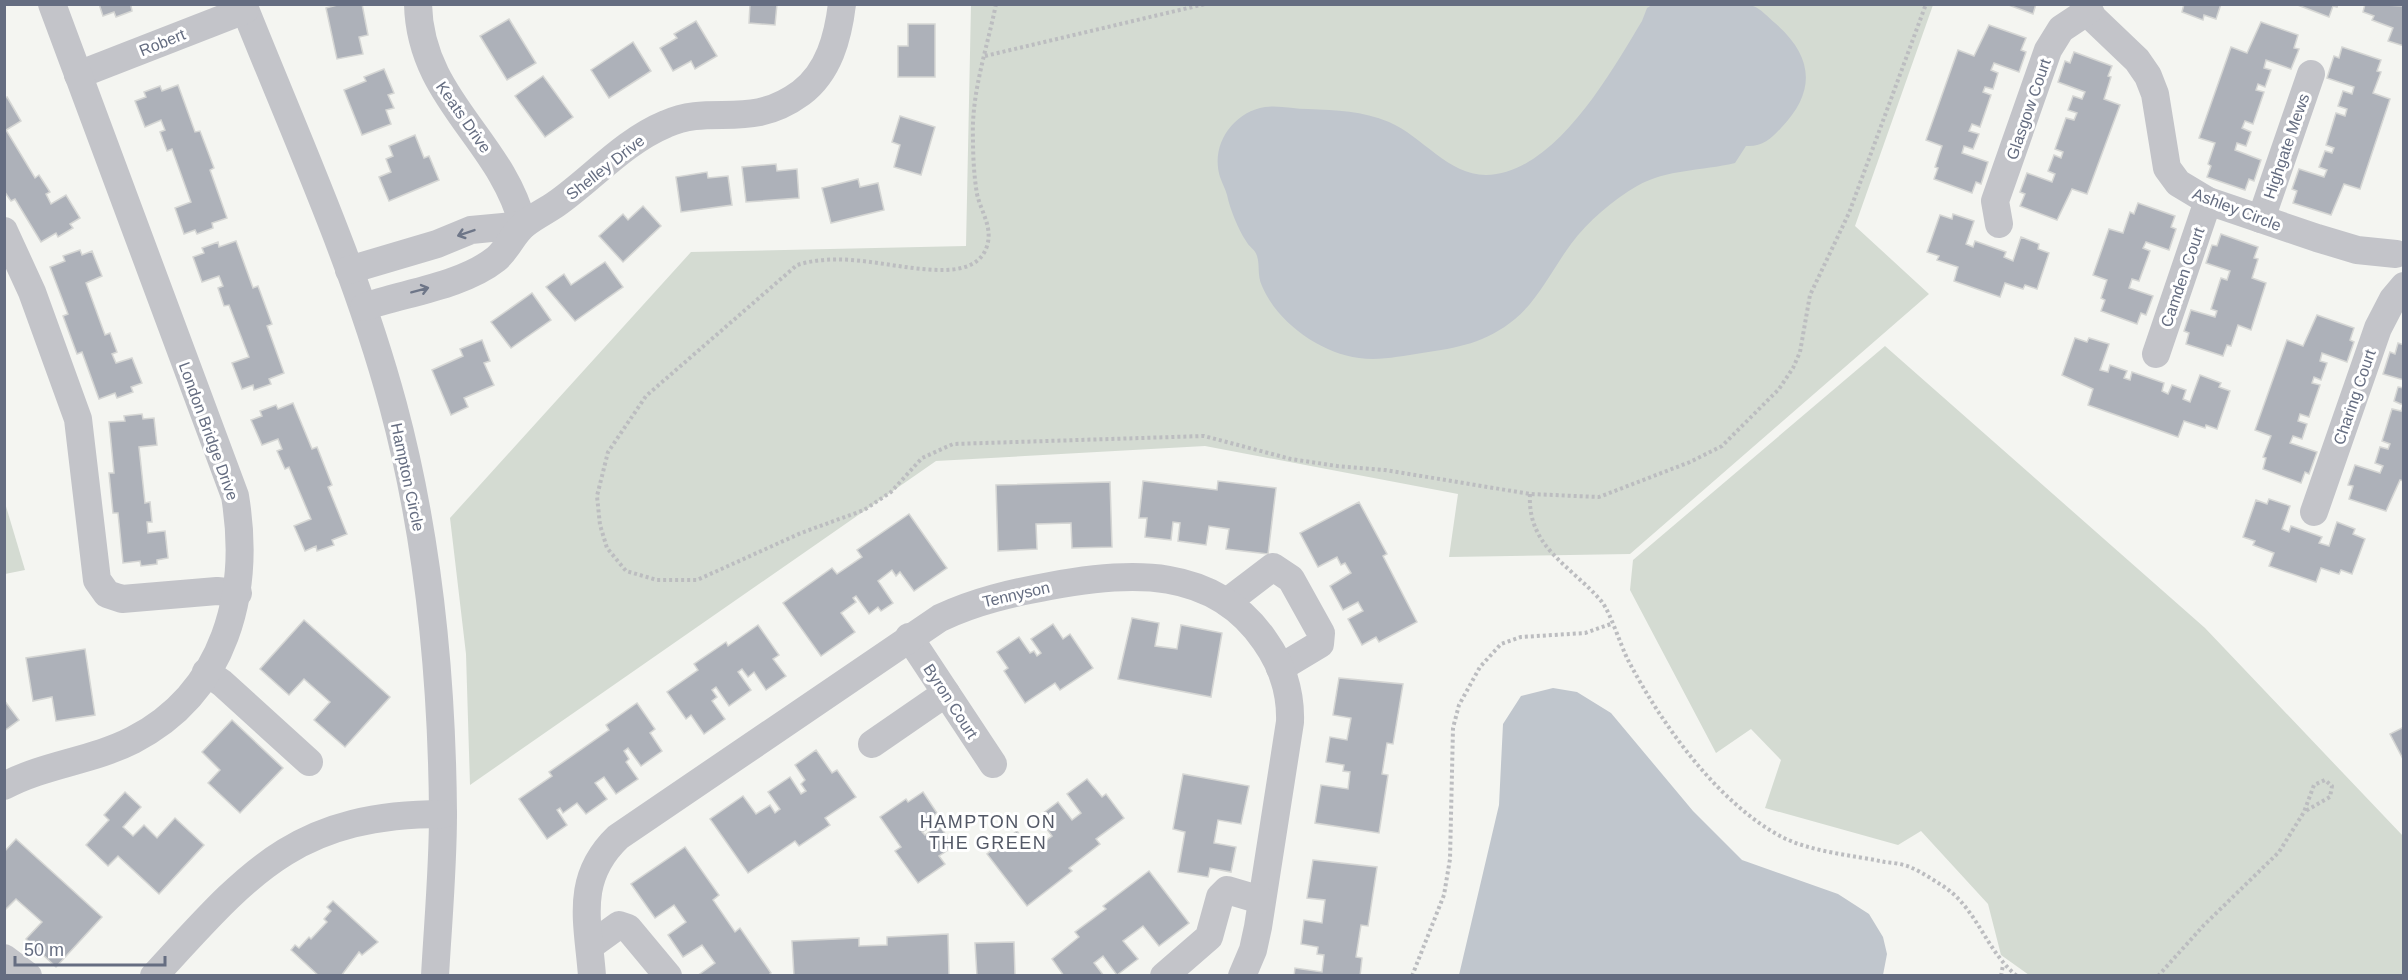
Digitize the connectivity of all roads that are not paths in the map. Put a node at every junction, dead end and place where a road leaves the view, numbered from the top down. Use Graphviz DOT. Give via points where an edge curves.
graph roads {
  1 [pos="52,4"];
  2 [pos="418,4"];
  3 [pos="842,4"];
  4 [pos="244,7"];
  5 [pos="2087,8"];
  6 [pos="2311,74"];
  7 [pos="78,75"];
  8 [pos="2208,201"];
  9 [pos="2261,219"];
  10 [pos="1999,224"];
  11 [pos="523,225"];
  12 [pos="4,231"];
  13 [pos="2401,258"];
  14 [pos="349,270"];
  15 [pos="2403,286"];
  16 [pos="364,306"];
  17 [pos="2156,354"];
  18 [pos="2314,512"];
  19 [pos="238,593"];
  20 [pos="1227,602"];
  21 [pos="909,637"];
  22 [pos="1280,668"];
  23 [pos="206,672"];
  24 [pos="946,693"];
  25 [pos="872,744"];
  26 [pos="309,762"];
  27 [pos="993,764"];
  28 [pos="4,786"];
  29 [pos="443,814"];
  30 [pos="1261,900"];
  31 [pos="590,946"];
  32 [pos="4,958"];
  33 [pos="28,975"];
  34 [pos="154,975"];
  35 [pos="435,975"];
  36 [pos="592,975"];
  37 [pos="668,975"];
  38 [pos="1164,975"];
  39 [pos="1242,975"];
  1 -- 7 [label="street, London Bridge Drive"];
  2 -- 11 [label="street, Keats Drive" via="420,35 428,62 441,87 504,175 516,198"];
  3 -- 11 [label="street, Shelley Drive" via="839,28 828,58 819,74 795,97 770,111 668,123 639,138"];
  4 -- 7 [label="street, Robert"];
  4 -- 14 [label="street, Hampton Circle"];
  5 -- 8 [label="street, Ashley Circle" via="2148,76 2155,94 2167,168 2178,183"];
  5 -- 10 [label="street, Glasgow Court" via="2061,28 2048,50 1995,201"];
  6 -- 9 [label="street, Highgate Mews"];
  7 -- 19 [label="street, London Bridge Drive" via="234,496 241,557"];
  8 -- 9 [label="street, Ashley Circle"];
  8 -- 17 [label="street, Camden Court"];
  9 -- 13 [label="street, Ashley Circle" via="2338,245"];
  11 -- 14 [label="street, Shelley Drive, one-way" via="471,230"];
  16 -- 11 [label="street, Shelley Drive, one-way" via="472,272 496,259"];
  12 -- 19 [label="street" via="32,292 78,418 97,580 107,594 122,599 217,591"];
  14 -- 16 [label="street, Hampton Circle"];
  15 -- 18 [label="street, Charing Court" via="2378,328"];
  16 -- 29 [label="street, Hampton Circle" via="394,407 426,568 441,703"];
  19 -- 23 [label="street, London Bridge Drive" via="227,632"];
  20 -- 21 [label="street, Tennyson" via="1184,582 1156,577 1098,577 988,599 940,618"];
  20 -- 22 [label="street, Tennyson" via="1260,633"];
  20 -- 22 [label="street" via="1273,567 1291,579 1321,633 1320,644"];
  21 -- 24 [label="street, Byron Court"];
  21 -- 31 [label="street, Tennyson" via="612,842 597,863 587,891"];
  22 -- 30 [label="street, Tennyson" via="1290,722"];
  23 -- 26 [label="street"];
  23 -- 28 [label="street, London Bridge Drive" via="185,699 134,739"];
  24 -- 25 [label="street"];
  24 -- 27 [label="street, Byron Court"];
  29 -- 34 [label="street" via="368,820 317,835 281,853 227,897"];
  29 -- 35 [label="street, Hampton Circle"];
  30 -- 38 [label="street" via="1227,890 1220,897 1209,937"];
  30 -- 39 [label="street, Tennyson" via="1253,950"];
  31 -- 36 [label="street, Tennyson"];
  31 -- 37 [label="street" via="619,925 628,928"];
  32 -- 33 [label="street"];
}
